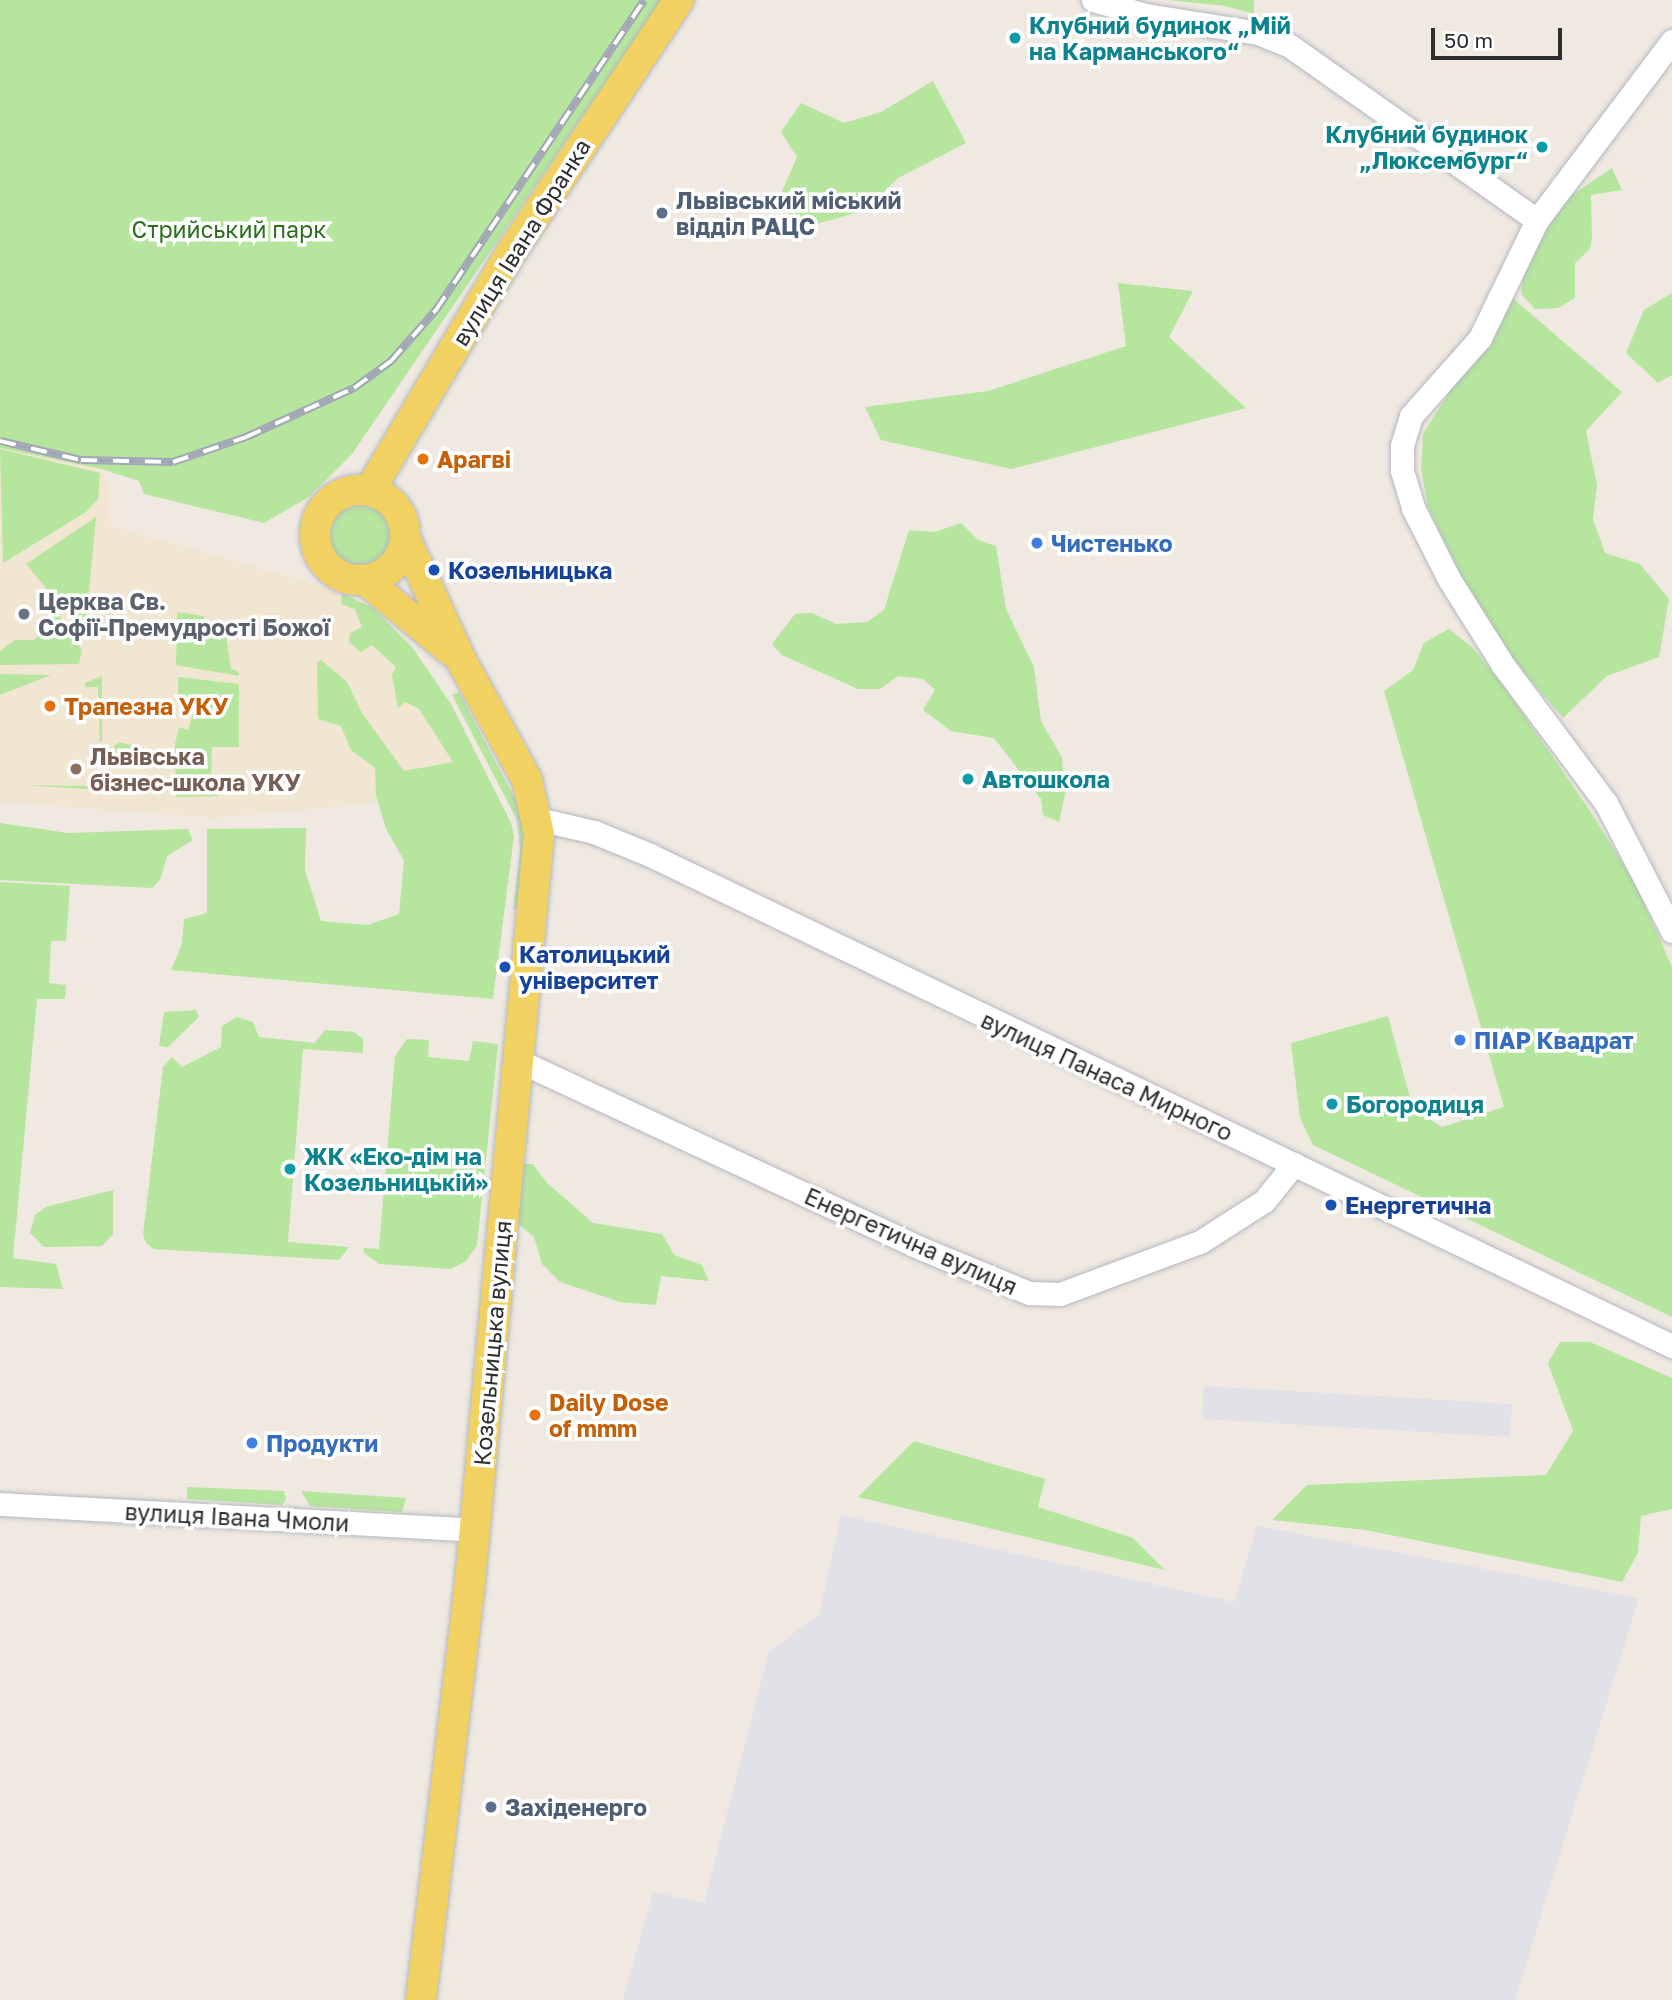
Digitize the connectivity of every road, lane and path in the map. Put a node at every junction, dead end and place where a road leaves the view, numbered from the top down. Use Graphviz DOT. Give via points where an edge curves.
graph roads {
  1 [pos="679,0"];
  2 [pos="1093,0"];
  3 [pos="1672,41"];
  4 [pos="1537,220"];
  5 [pos="370,490"];
  6 [pos="405,540"];
  7 [pos="365,580"];
  8 [pos="461,660"];
  9 [pos="538,819"];
  10 [pos="1672,931"];
  11 [pos="517,1060"];
  12 [pos="1294,1164"];
  13 [pos="1672,1346"];
  14 [pos="0,1504"];
  15 [pos="474,1530"];
  16 [pos="421,2000"];
  1 -- 5 [label="main road, вулиця Івана Франка" via="510,254"];
  2 -- 4 [label="street" via="1146,15 1258,33 1290,46"];
  3 -- 4 [label="street"];
  4 -- 10 [label="street" via="1480,338 1411,416 1402,446 1402,471 1413,508 1449,579 1503,666 1606,803"];
  5 -- 6 [label="main road" via="401,513"];
  5 -- 7 [label="main road" via="352,490 328,503 315,527 316,546 335,573"];
  6 -- 7 [label="main road" via="392,567"];
  6 -- 8 [label="main road, Козельницька вулиця"];
  7 -- 8 [label="main road, Козельницька вулиця"];
  8 -- 9 [label="main road, Козельницька вулиця" via="527,780"];
  9 -- 11 [label="main road, Козельницька вулиця" via="539,854"];
  9 -- 12 [label="street, вулиця Панаса Мирного" via="594,832 650,855"];
  11 -- 12 [label="street, Енергетична вулиця" via="913,1245 1029,1293 1060,1294 1200,1242 1264,1201"];
  11 -- 15 [label="main road, Козельницька вулиця"];
  12 -- 13 [label="street, вулиця Панаса Мирного"];
  14 -- 15 [label="street, вулиця Івана Чмоли"];
  15 -- 16 [label="main road, Козельницька вулиця"];
}
